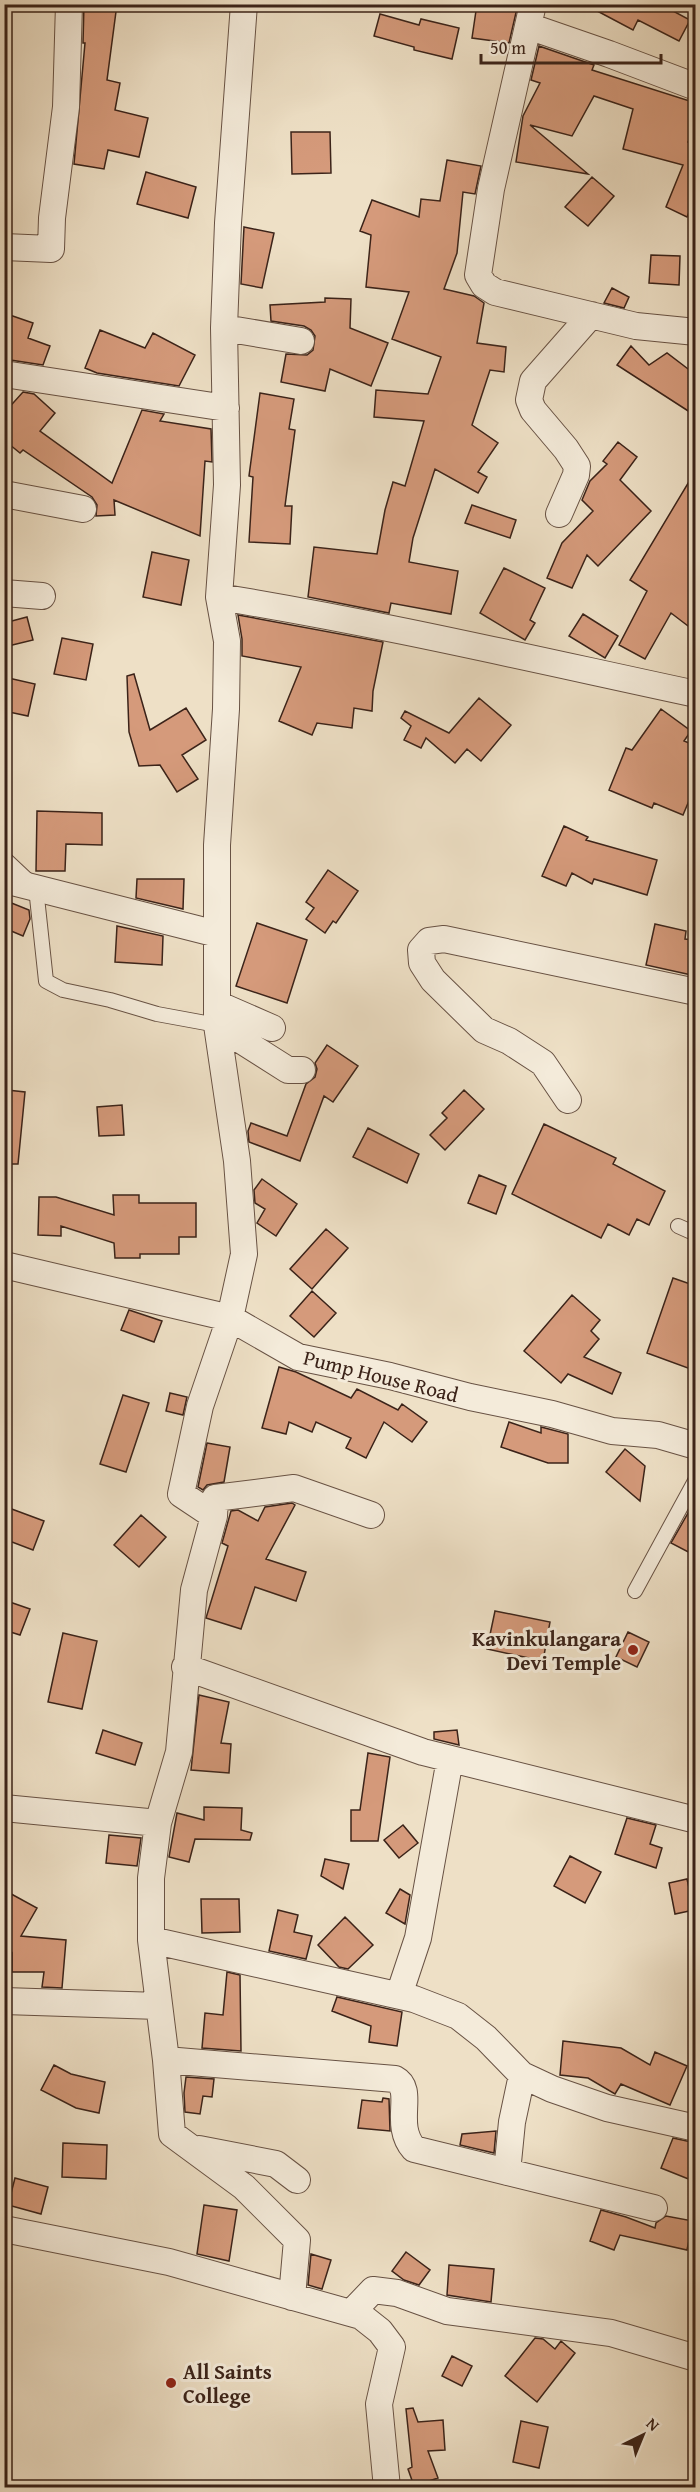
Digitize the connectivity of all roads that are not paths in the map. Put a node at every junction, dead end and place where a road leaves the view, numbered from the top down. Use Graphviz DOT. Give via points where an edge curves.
graph roads {
  1 [pos="69,4"];
  2 [pos="244,4"];
  3 [pos="530,15"];
  4 [pos="696,87"];
  5 [pos="4,247"];
  6 [pos="591,315"];
  7 [pos="224,328"];
  8 [pos="696,332"];
  9 [pos="301,341"];
  10 [pos="4,374"];
  11 [pos="226,408"];
  12 [pos="4,494"];
  13 [pos="83,509"];
  14 [pos="559,514"];
  15 [pos="4,593"];
  16 [pos="42,596"];
  17 [pos="219,597"];
  18 [pos="696,694"];
  19 [pos="4,858"];
  20 [pos="4,880"];
  21 [pos="36,888"];
  22 [pos="217,934"];
  23 [pos="696,992"];
  24 [pos="217,1015"];
  25 [pos="272,1028"];
  26 [pos="302,1070"];
  27 [pos="568,1100"];
  28 [pos="678,1226"];
  29 [pos="696,1233"];
  30 [pos="4,1265"];
  31 [pos="230,1318"];
  32 [pos="696,1446"];
  33 [pos="696,1479"];
  34 [pos="371,1515"];
  35 [pos="214,1516"];
  36 [pos="635,1591"];
  37 [pos="185,1667"];
  38 [pos="450,1759"];
  39 [pos="4,1808"];
  40 [pos="696,1820"];
  41 [pos="158,1823"];
  42 [pos="151,1940"];
  43 [pos="399,1995"];
  44 [pos="4,2001"];
  45 [pos="159,2006"];
  46 [pos="166,2060"];
  47 [pos="522,2074"];
  48 [pos="696,2128"];
  49 [pos="190,2147"];
  50 [pos="507,2172"];
  51 [pos="297,2180"];
  52 [pos="654,2208"];
  53 [pos="4,2229"];
  54 [pos="292,2297"];
  55 [pos="351,2313"];
  56 [pos="696,2358"];
  57 [pos="387,2487"];
  1 -- 5 [label="street" via="66,107 51,249"];
  2 -- 7 [label="street"];
  3 -- 4 [label="street"];
  3 -- 6 [label="street" via="491,189 478,275 495,292"];
  6 -- 8 [label="street" via="636,326"];
  6 -- 14 [label="street" via="533,381 529,400 577,466"];
  7 -- 9 [label="street"];
  7 -- 11 [label="street"];
  10 -- 11 [label="street"];
  11 -- 17 [label="street" via="227,485"];
  12 -- 13 [label="street"];
  15 -- 16 [label="street"];
  17 -- 18 [label="street" via="405,631"];
  17 -- 22 [label="street" via="227,641"];
  19 -- 21 [label="lane"];
  20 -- 21 [label="street"];
  21 -- 22 [label="street"];
  21 -- 24 [label="lane" via="46,981 63,990 157,1014"];
  22 -- 24 [label="street"];
  23 -- 27 [label="street" via="444,939 429,941 421,950 422,963 433,980 484,1030 543,1064"];
  24 -- 25 [label="street"];
  24 -- 26 [label="street" via="288,1070"];
  24 -- 31 [label="street" via="237,1161 244,1254"];
  28 -- 29 [label="lane"];
  30 -- 31 [label="street, Pump House Road"];
  31 -- 32 [label="street, Pump House Road" via="298,1357 612,1431 658,1435"];
  31 -- 35 [label="street" via="200,1406 181,1494"];
  33 -- 36 [label="lane"];
  34 -- 35 [label="street" via="294,1488 215,1498"];
  35 -- 37 [label="street" via="194,1590"];
  37 -- 38 [label="street"];
  37 -- 41 [label="street" via="179,1752"];
  38 -- 40 [label="street"];
  38 -- 43 [label="street" via="418,1938"];
  39 -- 41 [label="street"];
  41 -- 42 [label="street"];
  42 -- 43 [label="street"];
  42 -- 45 [label="street"];
  43 -- 47 [label="street" via="458,2016"];
  44 -- 45 [label="street"];
  45 -- 46 [label="street"];
  46 -- 49 [label="street" via="172,2134"];
  46 -- 50 [label="street" via="395,2079 405,2089 403,2129 414,2149"];
  47 -- 48 [label="street" via="552,2090 607,2108"];
  47 -- 50 [label="street"];
  49 -- 51 [label="street" via="276,2164"];
  49 -- 54 [label="street" via="244,2187 297,2240"];
  50 -- 52 [label="street"];
  53 -- 54 [label="street" via="169,2262"];
  54 -- 55 [label="street"];
  55 -- 56 [label="street" via="373,2290 397,2293 447,2311 611,2333"];
  55 -- 57 [label="street" via="380,2331 392,2347 379,2404"];
}
